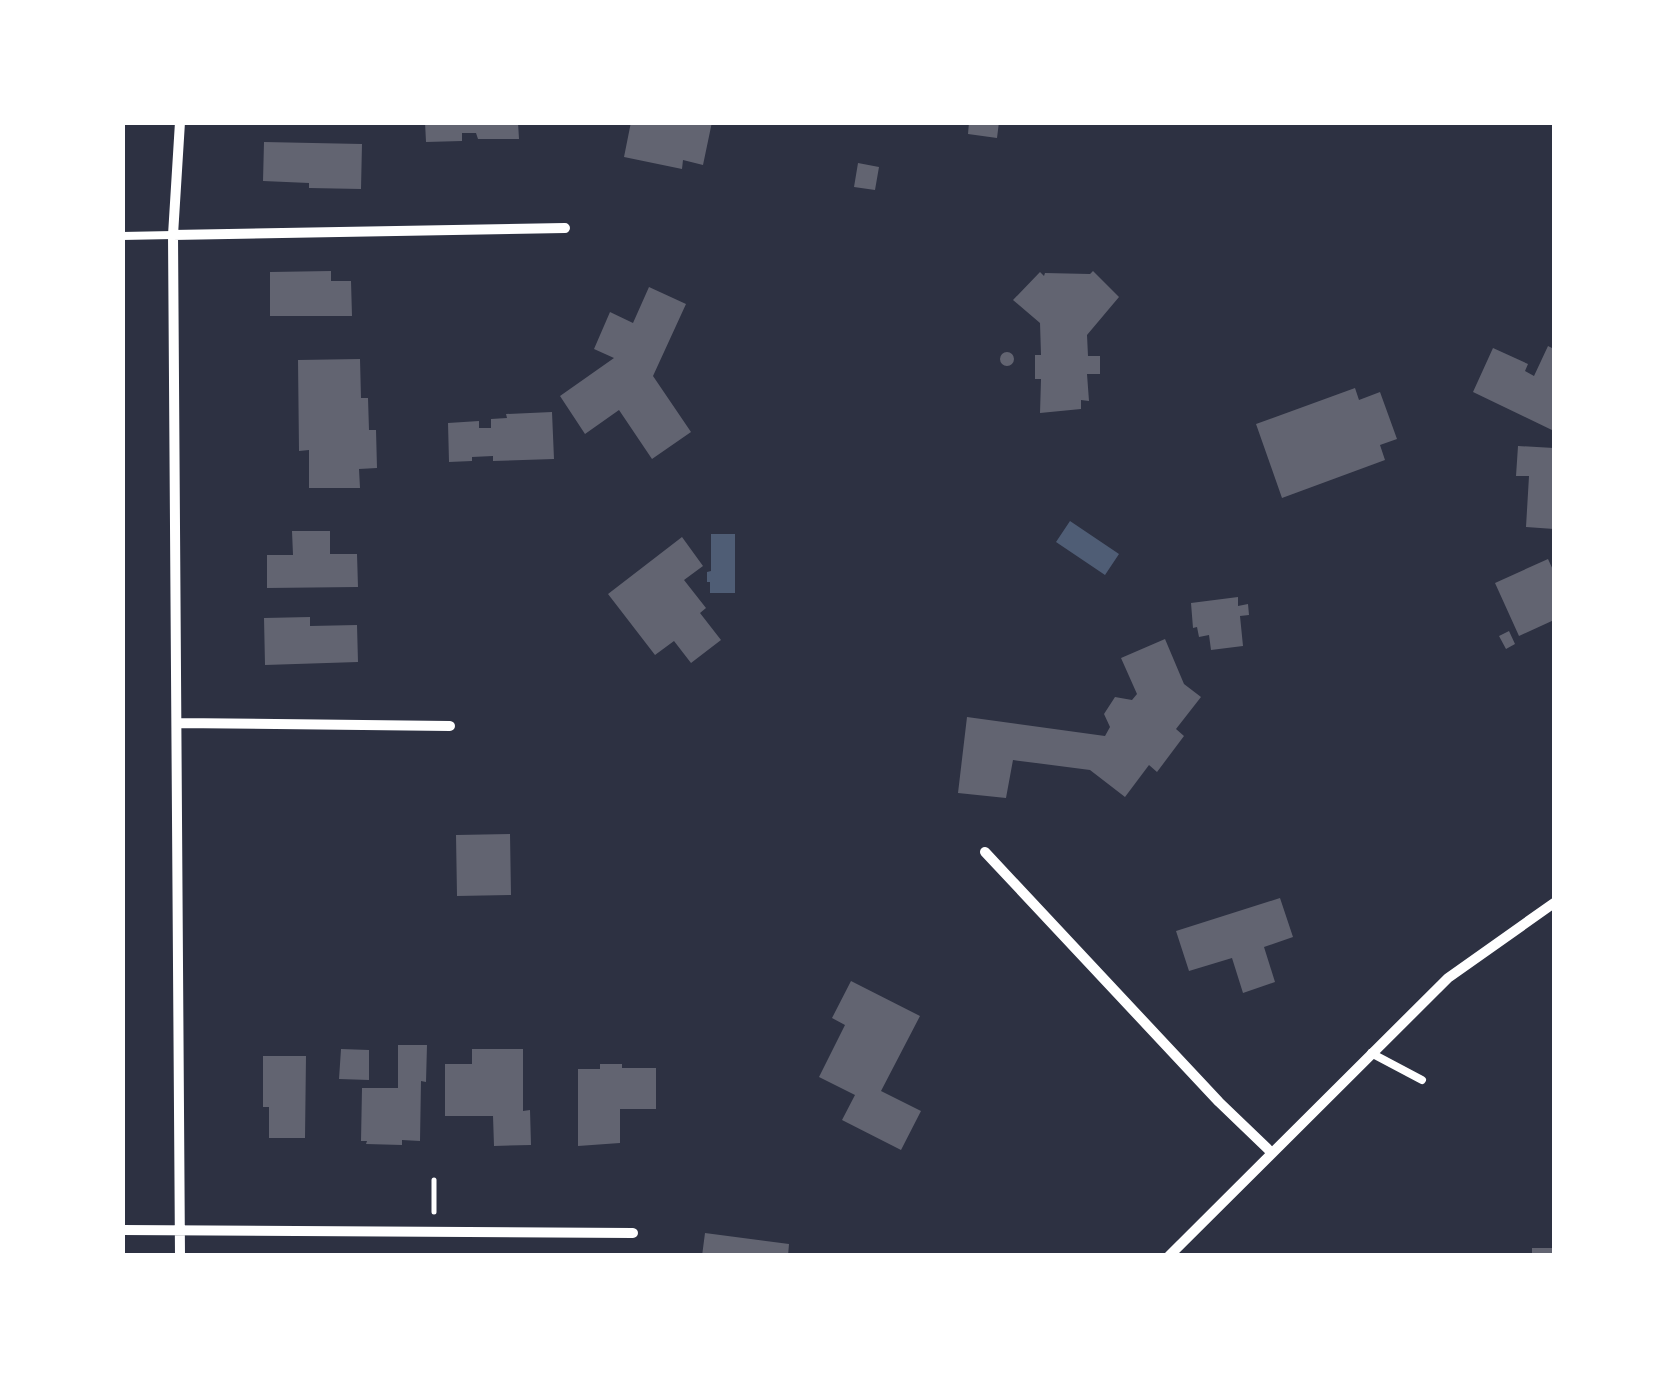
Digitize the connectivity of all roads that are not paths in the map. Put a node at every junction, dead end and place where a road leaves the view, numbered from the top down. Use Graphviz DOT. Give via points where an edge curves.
graph roads {
  1 [pos="180,122"];
  2 [pos="566,228"];
  3 [pos="173,235"];
  4 [pos="122,236"];
  5 [pos="177,724"];
  6 [pos="450,726"];
  7 [pos="984,852"];
  8 [pos="1554,904"];
  9 [pos="1371,1052"];
  10 [pos="1422,1080"];
  11 [pos="1272,1153"];
  12 [pos="122,1230"];
  13 [pos="180,1230"];
  14 [pos="633,1233"];
  15 [pos="180,1256"];
  16 [pos="1170,1256"];
  1 -- 3 [label="street"];
  2 -- 3 [label="street"];
  3 -- 4 [label="lane"];
  3 -- 5 [label="street"];
  5 -- 6 [label="street"];
  5 -- 13 [label="street"];
  7 -- 11 [label="street"];
  8 -- 9 [label="street" via="1448,978"];
  9 -- 10 [label="lane"];
  9 -- 11 [label="street"];
  11 -- 16 [label="street"];
  12 -- 13 [label="street"];
  13 -- 14 [label="street"];
  13 -- 15 [label="street"];
}
